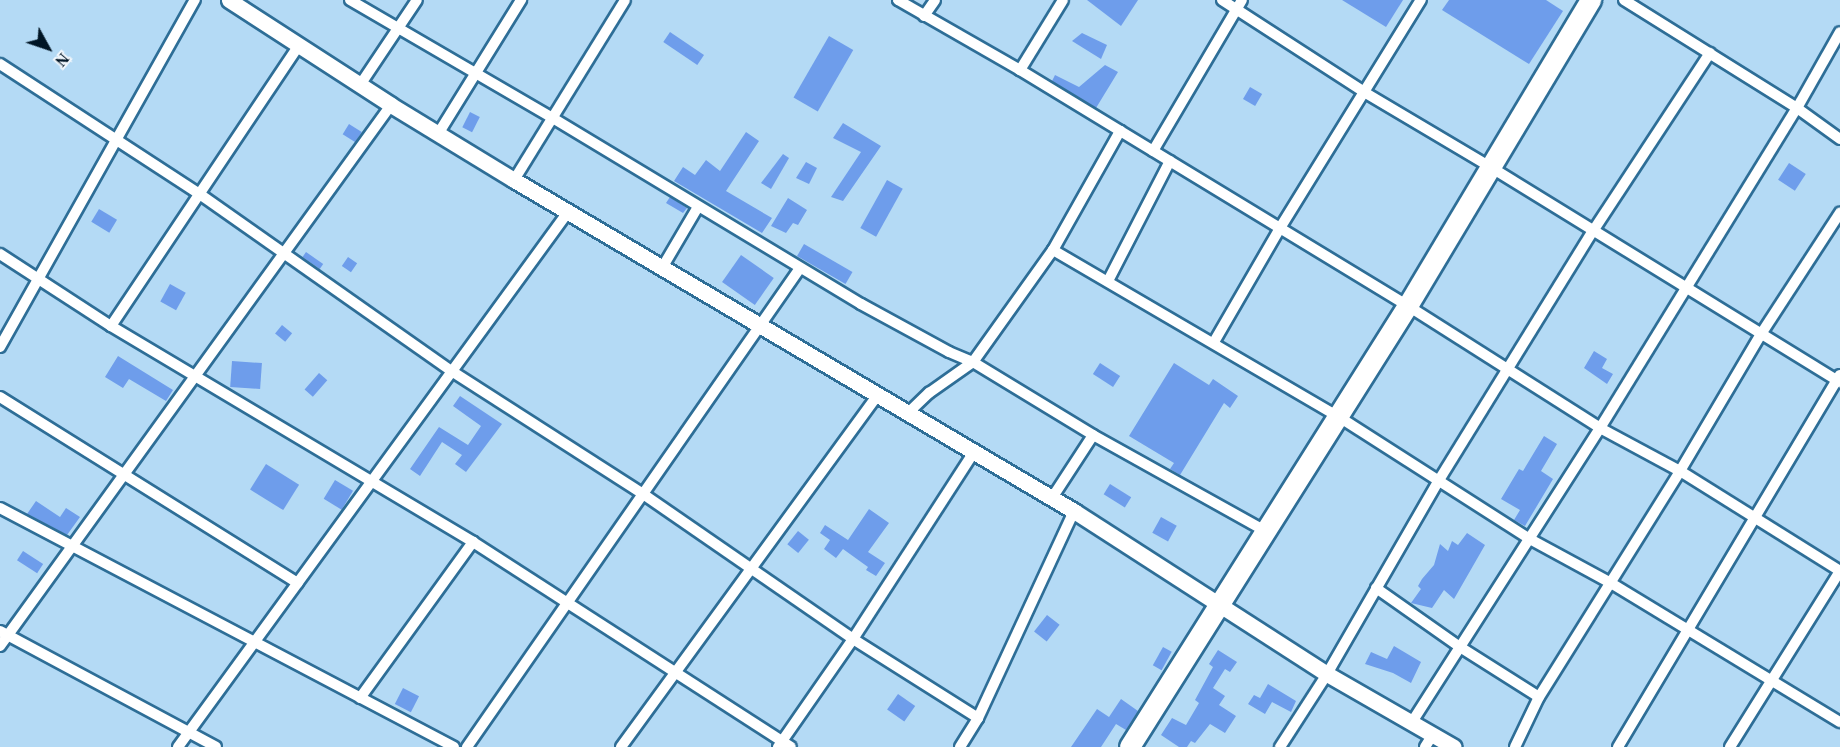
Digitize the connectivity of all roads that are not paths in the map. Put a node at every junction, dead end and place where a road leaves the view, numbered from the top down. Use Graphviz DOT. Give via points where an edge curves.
graph roads {
  1 [pos="195,0"];
  2 [pos="229,0"];
  3 [pos="350,0"];
  4 [pos="417,0"];
  5 [pos="521,0"];
  6 [pos="626,0"];
  7 [pos="898,0"];
  8 [pos="934,0"];
  9 [pos="1063,0"];
  10 [pos="1222,0"];
  11 [pos="1421,0"];
  12 [pos="1591,0"];
  13 [pos="1624,0"];
  14 [pos="1239,5"];
  15 [pos="924,16"];
  16 [pos="398,29"];
  17 [pos="1840,32"];
  18 [pos="299,45"];
  19 [pos="1710,53"];
  20 [pos="0,64"];
  21 [pos="1020,70"];
  22 [pos="476,75"];
  23 [pos="360,85"];
  24 [pos="1364,92"];
  25 [pos="391,105"];
  26 [pos="1797,108"];
  27 [pos="551,117"];
  28 [pos="1120,131"];
  29 [pos="438,134"];
  30 [pos="1840,139"];
  31 [pos="118,140"];
  32 [pos="1153,151"];
  33 [pos="1170,161"];
  34 [pos="1492,168"];
  35 [pos="514,180"];
  36 [pos="201,195"];
  37 [pos="698,207"];
  38 [pos="568,212"];
  39 [pos="1840,213"];
  40 [pos="1280,228"];
  41 [pos="1593,231"];
  42 [pos="1053,250"];
  43 [pos="285,253"];
  44 [pos="0,254"];
  45 [pos="662,268"];
  46 [pos="800,268"];
  47 [pos="40,278"];
  48 [pos="1108,281"];
  49 [pos="1685,286"];
  50 [pos="1408,306"];
  51 [pos="111,326"];
  52 [pos="761,326"];
  53 [pos="1761,334"];
  54 [pos="1214,342"];
  55 [pos="0,347"];
  56 [pos="973,362"];
  57 [pos="1508,369"];
  58 [pos="453,372"];
  59 [pos="196,374"];
  60 [pos="1839,379"];
  61 [pos="879,395"];
  62 [pos="0,397"];
  63 [pos="909,412"];
  64 [pos="1339,417"];
  65 [pos="1600,428"];
  66 [pos="1093,435"];
  67 [pos="974,452"];
  68 [pos="1680,471"];
  69 [pos="124,475"];
  70 [pos="1439,480"];
  71 [pos="372,482"];
  72 [pos="643,494"];
  73 [pos="1052,498"];
  74 [pos="0,508"];
  75 [pos="1074,511"];
  76 [pos="1753,516"];
  77 [pos="1268,532"];
  78 [pos="1528,538"];
  79 [pos="473,542"];
  80 [pos="73,546"];
  81 [pos="751,568"];
  82 [pos="1840,571"];
  83 [pos="1611,583"];
  84 [pos="298,584"];
  85 [pos="1376,588"];
  86 [pos="567,601"];
  87 [pos="1219,605"];
  88 [pos="1686,630"];
  89 [pos="4,633"];
  90 [pos="853,639"];
  91 [pos="254,643"];
  92 [pos="0,646"];
  93 [pos="1460,647"];
  94 [pos="678,673"];
  95 [pos="1327,674"];
  96 [pos="1771,680"];
  97 [pos="1539,697"];
  98 [pos="360,698"];
  99 [pos="978,718"];
  100 [pos="1413,722"];
  101 [pos="1840,722"];
  102 [pos="188,733"];
  103 [pos="1429,741"];
  104 [pos="784,745"];
  105 [pos="178,747"];
  106 [pos="216,747"];
  107 [pos="454,747"];
  108 [pos="467,747"];
  109 [pos="621,747"];
  110 [pos="960,747"];
  111 [pos="1130,747"];
  112 [pos="1280,747"];
  113 [pos="1454,747"];
  114 [pos="1515,747"];
  115 [pos="1617,747"];
  116 [pos="1730,747"];
  1 -- 31 [label="street"];
  2 -- 18 [label="street"];
  3 -- 16 [label="street"];
  4 -- 16 [label="street"];
  5 -- 22 [label="street"];
  6 -- 27 [label="street"];
  7 -- 15 [label="street"];
  8 -- 15 [label="street"];
  9 -- 21 [label="street"];
  10 -- 14 [label="street"];
  11 -- 24 [label="street"];
  12 -- 34 [label="highway"];
  13 -- 19 [label="street"];
  14 -- 24 [label="street"];
  14 -- 32 [label="street"];
  15 -- 21 [label="street"];
  16 -- 22 [label="street"];
  16 -- 23 [label="street"];
  17 -- 26 [label="street"];
  18 -- 23 [label="street"];
  18 -- 36 [label="street"];
  19 -- 26 [label="street"];
  19 -- 41 [label="street"];
  20 -- 31 [label="street"];
  21 -- 28 [label="street"];
  22 -- 27 [label="street"];
  22 -- 29 [label="street"];
  23 -- 25 [label="street"];
  24 -- 34 [label="street"];
  24 -- 40 [label="street"];
  25 -- 29 [label="street"];
  25 -- 43 [label="street"];
  26 -- 30 [label="street"];
  26 -- 49 [label="street"];
  27 -- 35 [label="street"];
  27 -- 37 [label="street"];
  28 -- 32 [label="street"];
  28 -- 42 [label="street"];
  29 -- 35 [label="street"];
  31 -- 36 [label="street"];
  31 -- 47 [label="street"];
  32 -- 33 [label="street"];
  33 -- 40 [label="street"];
  33 -- 48 [label="street"];
  34 -- 41 [label="street"];
  34 -- 50 [label="highway"];
  35 -- 38 [label="street"];
  36 -- 43 [label="street"];
  36 -- 51 [label="street"];
  37 -- 45 [label="street"];
  37 -- 46 [label="street"];
  38 -- 45 [label="street"];
  38 -- 58 [label="street"];
  39 -- 53 [label="street"];
  40 -- 50 [label="street"];
  40 -- 54 [label="street"];
  41 -- 49 [label="street"];
  41 -- 57 [label="street"];
  42 -- 48 [label="street"];
  42 -- 56 [label="street"];
  43 -- 58 [label="street"];
  43 -- 59 [label="street"];
  44 -- 47 [label="street"];
  45 -- 52 [label="street"];
  46 -- 52 [label="street"];
  46 -- 56 [label="street"];
  47 -- 51 [label="street"];
  47 -- 55 [label="street"];
  48 -- 54 [label="street"];
  49 -- 53 [label="street"];
  49 -- 65 [label="street"];
  50 -- 57 [label="street"];
  50 -- 64 [label="highway"];
  51 -- 59 [label="street"];
  52 -- 61 [label="street"];
  52 -- 72 [label="street"];
  53 -- 60 [label="street"];
  53 -- 68 [label="street"];
  54 -- 64 [label="street"];
  56 -- 63 [label="street"];
  56 -- 66 [label="street"];
  57 -- 65 [label="street"];
  57 -- 70 [label="street"];
  58 -- 71 [label="street"];
  58 -- 72 [label="street"];
  59 -- 69 [label="street"];
  59 -- 71 [label="street"];
  60 -- 76 [label="street"];
  61 -- 63 [label="street"];
  61 -- 81 [label="street"];
  62 -- 69 [label="street"];
  63 -- 67 [label="street"];
  64 -- 70 [label="street"];
  64 -- 77 [label="highway"];
  65 -- 68 [label="street"];
  65 -- 78 [label="street"];
  66 -- 73 [label="street"];
  66 -- 77 [label="street"];
  67 -- 73 [label="street"];
  67 -- 90 [label="street"];
  68 -- 76 [label="street"];
  68 -- 83 [label="street"];
  69 -- 80 [label="street"];
  69 -- 84 [label="street"];
  70 -- 78 [label="street"];
  70 -- 85 [label="street"];
  71 -- 79 [label="street"];
  71 -- 84 [label="street"];
  72 -- 81 [label="street"];
  72 -- 86 [label="street"];
  73 -- 75 [label="street"];
  74 -- 80 [label="street"];
  75 -- 87 [label="street"];
  75 -- 99 [label="street"];
  76 -- 82 [label="street"];
  76 -- 88 [label="street"];
  77 -- 87 [label="highway"];
  78 -- 83 [label="street"];
  78 -- 93 [label="street"];
  79 -- 86 [label="street"];
  79 -- 98 [label="street"];
  80 -- 89 [label="street"];
  80 -- 91 [label="street"];
  81 -- 90 [label="street"];
  81 -- 94 [label="street"];
  82 -- 96 [label="street"];
  83 -- 88 [label="street"];
  83 -- 97 [label="street"];
  84 -- 91 [label="street"];
  85 -- 93 [label="street"];
  85 -- 95 [label="street"];
  86 -- 94 [label="street"];
  86 -- 108 [label="street"];
  87 -- 95 [label="street"];
  87 -- 111 [label="highway"];
  88 -- 96 [label="street"];
  88 -- 115 [label="street"];
  89 -- 92 [label="street"];
  89 -- 102 [label="street"];
  90 -- 99 [label="street"];
  90 -- 104 [label="street"];
  91 -- 98 [label="street"];
  91 -- 102 [label="street"];
  93 -- 97 [label="street"];
  93 -- 100 [label="street"];
  94 -- 104 [label="street"];
  94 -- 109 [label="street"];
  95 -- 100 [label="street"];
  95 -- 112 [label="street"];
  96 -- 101 [label="street"];
  96 -- 116 [label="street"];
  97 -- 114 [label="street"];
  98 -- 107 [label="street"];
  99 -- 110 [label="street"];
  100 -- 103 [label="street"];
  102 -- 105 [label="street"];
  102 -- 106 [label="street"];
  103 -- 113 [label="street"];
}
